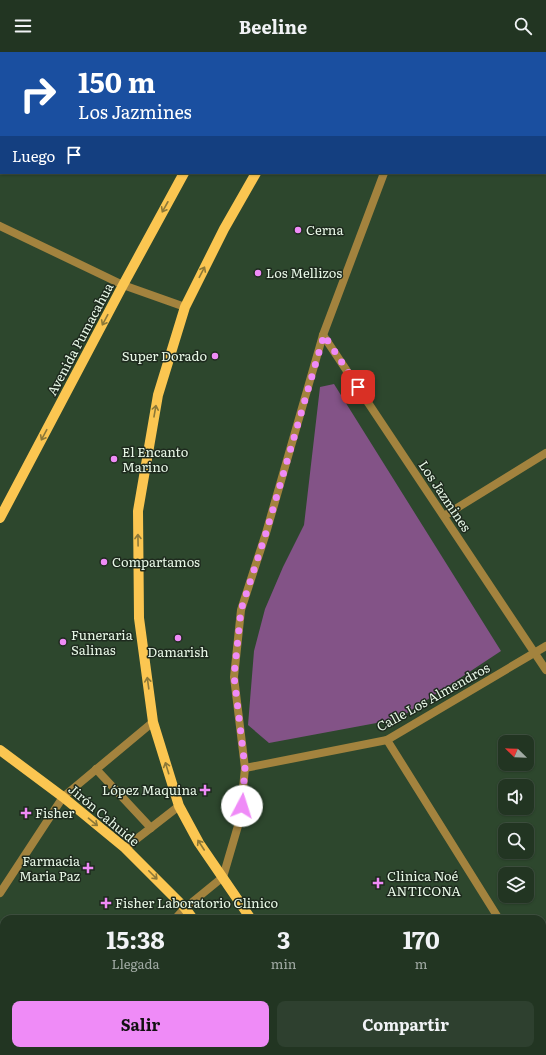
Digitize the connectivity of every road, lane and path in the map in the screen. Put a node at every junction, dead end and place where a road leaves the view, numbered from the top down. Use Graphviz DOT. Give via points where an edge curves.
graph roads {
  1 [pos="183,174"];
  2 [pos="255,174"];
  3 [pos="384,174"];
  4 [pos="0,226"];
  5 [pos="123,285"];
  6 [pos="185,307"];
  7 [pos="324,335"];
  8 [pos="546,453"];
  9 [pos="444,516"];
  10 [pos="0,518"];
  11 [pos="546,646"];
  12 [pos="535,653"];
  13 [pos="546,670"];
  14 [pos="153,722"];
  15 [pos="387,740"];
  16 [pos="0,750"];
  17 [pos="245,768"];
  18 [pos="96,769"];
  19 [pos="63,797"];
  20 [pos="179,806"];
  21 [pos="151,828"];
  22 [pos="125,848"];
  23 [pos="223,877"];
  24 [pos="0,893"];
  25 [pos="185,908"];
  26 [pos="179,915"];
  27 [pos="190,915"];
  28 [pos="248,915"];
  29 [pos="496,915"];
  1 -- 5 [label="main road, Avenida Pumacahua, one-way"];
  6 -- 2 [label="main road, one-way" via="224,229"];
  3 -- 7 [label="street"];
  4 -- 5 [label="street"];
  5 -- 6 [label="street"];
  5 -- 10 [label="main road, Avenida Pumacahua, one-way"];
  14 -- 6 [label="main road, one-way" via="139,618 138,510 158,395"];
  7 -- 9 [label="street, Los Jazmines"];
  7 -- 17 [label="street" via="241,610 234,676"];
  8 -- 9 [label="street"];
  9 -- 12 [label="street, Los Jazmines"];
  11 -- 12 [label="street, Calle Los Almendros"];
  12 -- 13 [label="street, Los Jazmines"];
  12 -- 15 [label="street, Calle Los Almendros"];
  14 -- 18 [label="street"];
  20 -- 14 [label="main road, one-way"];
  15 -- 17 [label="street, Calle Los Almendros"];
  15 -- 29 [label="street"];
  16 -- 19 [label="main road, Jirón Cahuide"];
  17 -- 23 [label="street" via="240,819"];
  18 -- 19 [label="street"];
  18 -- 21 [label="street"];
  19 -- 22 [label="main road, Jirón Cahuide, one-way"];
  19 -- 24 [label="street"];
  20 -- 21 [label="street"];
  23 -- 20 [label="main road, one-way" via="199,843"];
  21 -- 22 [label="street"];
  22 -- 25 [label="main road, Jirón Cahuide, one-way"];
  23 -- 25 [label="street"];
  23 -- 28 [label="main road"];
  25 -- 26 [label="street"];
  25 -- 27 [label="main road, Jirón Cahuide"];
}
